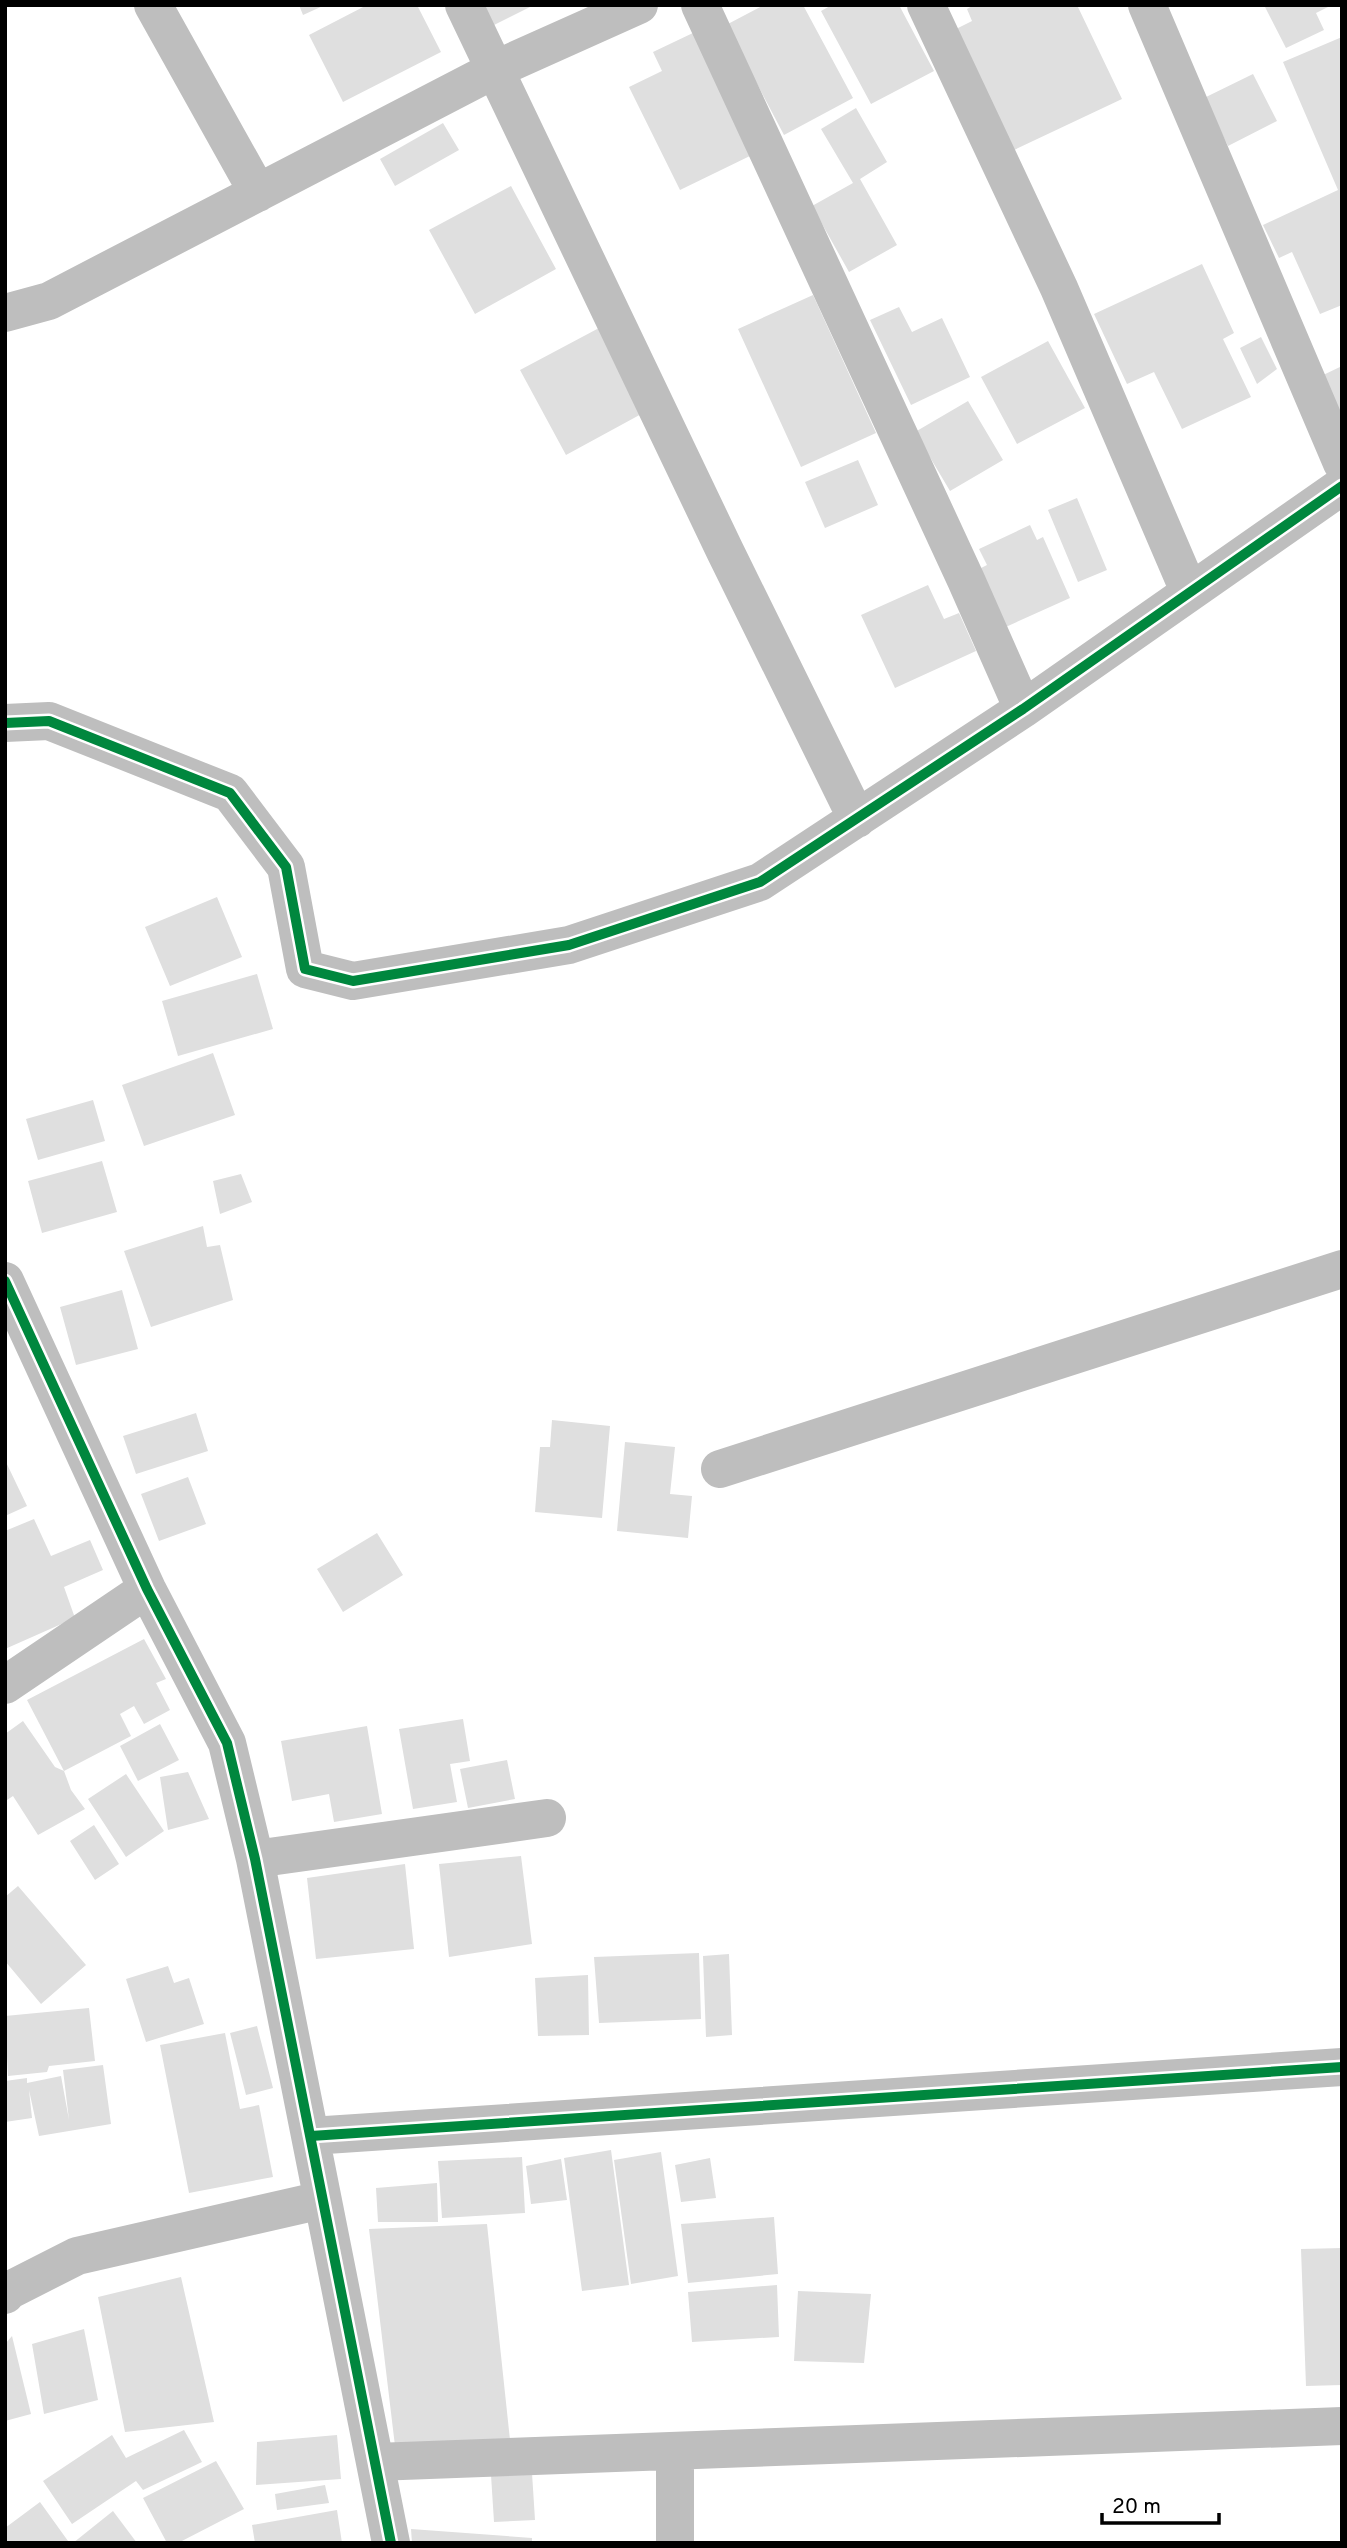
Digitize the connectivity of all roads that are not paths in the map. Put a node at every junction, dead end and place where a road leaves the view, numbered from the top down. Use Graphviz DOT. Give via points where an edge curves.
graph roads {
  1 [pos="153,5"];
  2 [pos="464,5"];
  3 [pos="639,5"];
  4 [pos="700,5"];
  5 [pos="926,5"];
  6 [pos="1147,5"];
  7 [pos="496,69"];
  8 [pos="258,193"];
  9 [pos="5,313"];
  10 [pos="1342,463"];
  11 [pos="1342,486"];
  12 [pos="1189,591"];
  13 [pos="1023,709"];
  14 [pos="5,723"];
  15 [pos="857,819"];
  16 [pos="1342,1269"];
  17 [pos="5,1282"];
  18 [pos="720,1469"];
  19 [pos="146,1589"];
  20 [pos="5,1685"];
  21 [pos="547,1818"];
  22 [pos="255,1859"];
  23 [pos="1342,2067"];
  24 [pos="311,2136"];
  25 [pos="322,2200"];
  26 [pos="5,2295"];
  27 [pos="1342,2426"];
  28 [pos="675,2451"];
  29 [pos="375,2462"];
  30 [pos="391,2543"];
  31 [pos="675,2543"];
  1 -- 8 [label="street"];
  2 -- 7 [label="street"];
  3 -- 7 [label="street"];
  4 -- 13 [label="street"];
  5 -- 12 [label="street" via="1059,288"];
  6 -- 10 [label="street"];
  7 -- 8 [label="street"];
  7 -- 15 [label="street"];
  8 -- 9 [label="street" via="49,301"];
  11 -- 12 [label="street"];
  12 -- 13 [label="street"];
  13 -- 15 [label="street"];
  14 -- 15 [label="street" via="49,721 230,793 286,867 305,969 354,981 569,945 760,882"];
  16 -- 18 [label="street"];
  17 -- 19 [label="street"];
  19 -- 20 [label="street"];
  19 -- 22 [label="street" via="227,1743"];
  21 -- 22 [label="street"];
  22 -- 24 [label="street"];
  23 -- 24 [label="street"];
  24 -- 25 [label="street"];
  25 -- 26 [label="street" via="77,2256"];
  25 -- 29 [label="street"];
  27 -- 28 [label="street"];
  28 -- 29 [label="street"];
  28 -- 31 [label="street"];
  29 -- 30 [label="street"];
}
